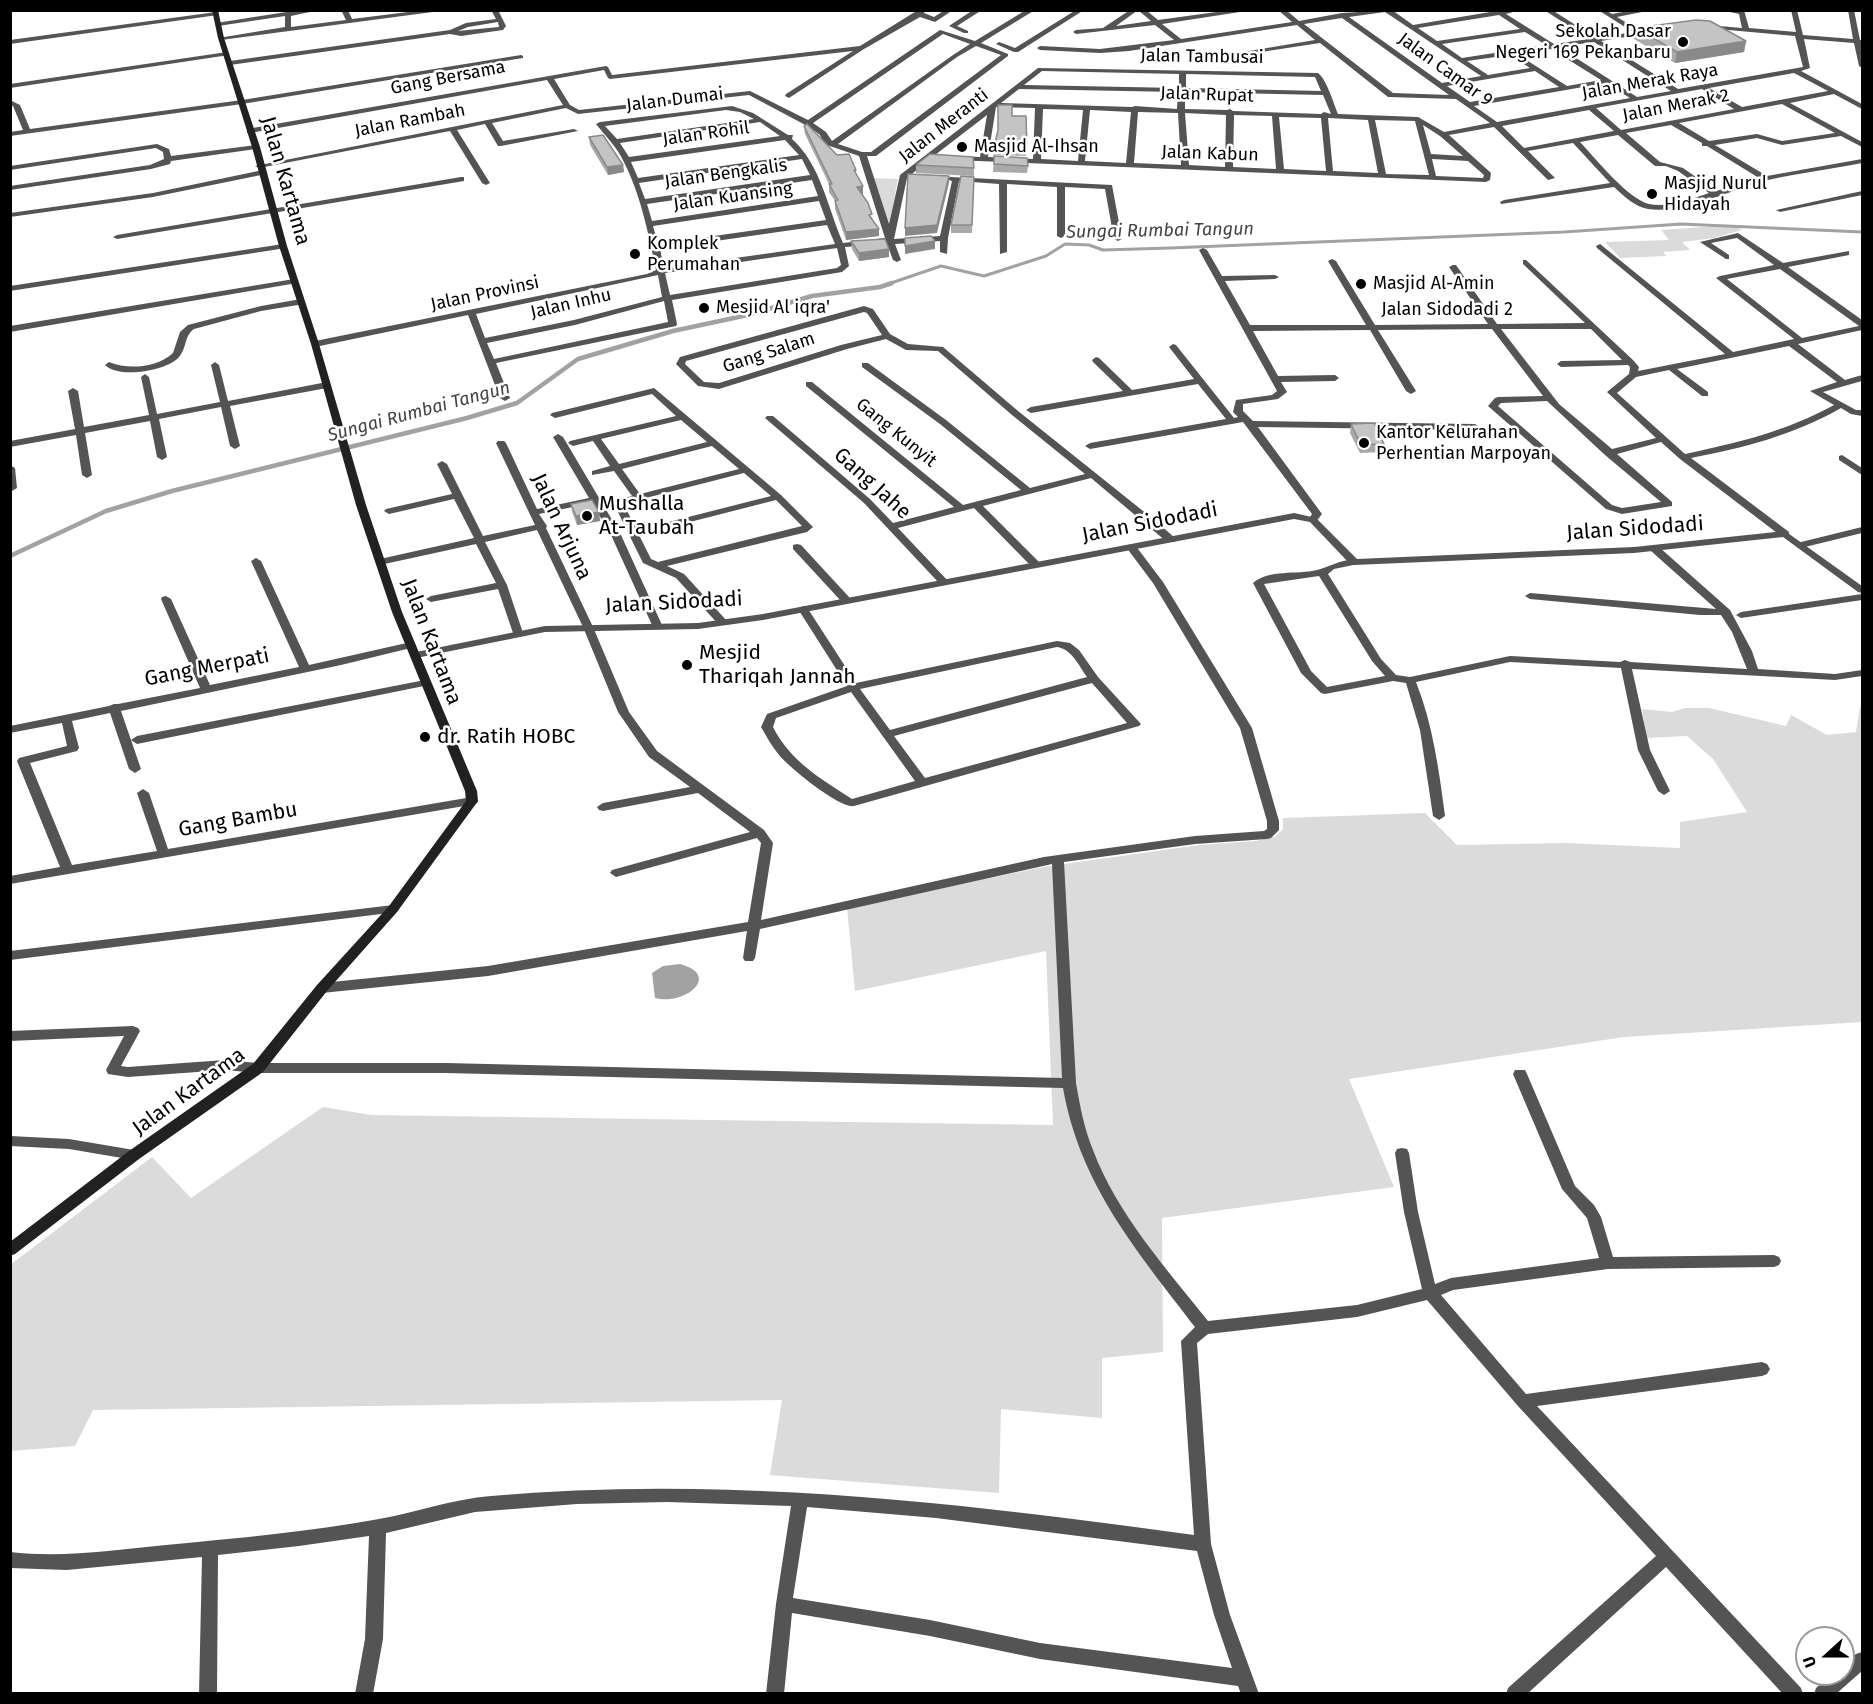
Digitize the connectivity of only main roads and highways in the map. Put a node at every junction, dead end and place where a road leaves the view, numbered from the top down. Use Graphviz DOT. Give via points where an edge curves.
graph roads {
  1 [pos="216,12"];
  2 [pos="10,1250"];
  1 -- 2 [label="main road, Jalan Kartama" via="380,562 472,801 393,909 258,1068 134,1155"];
}
